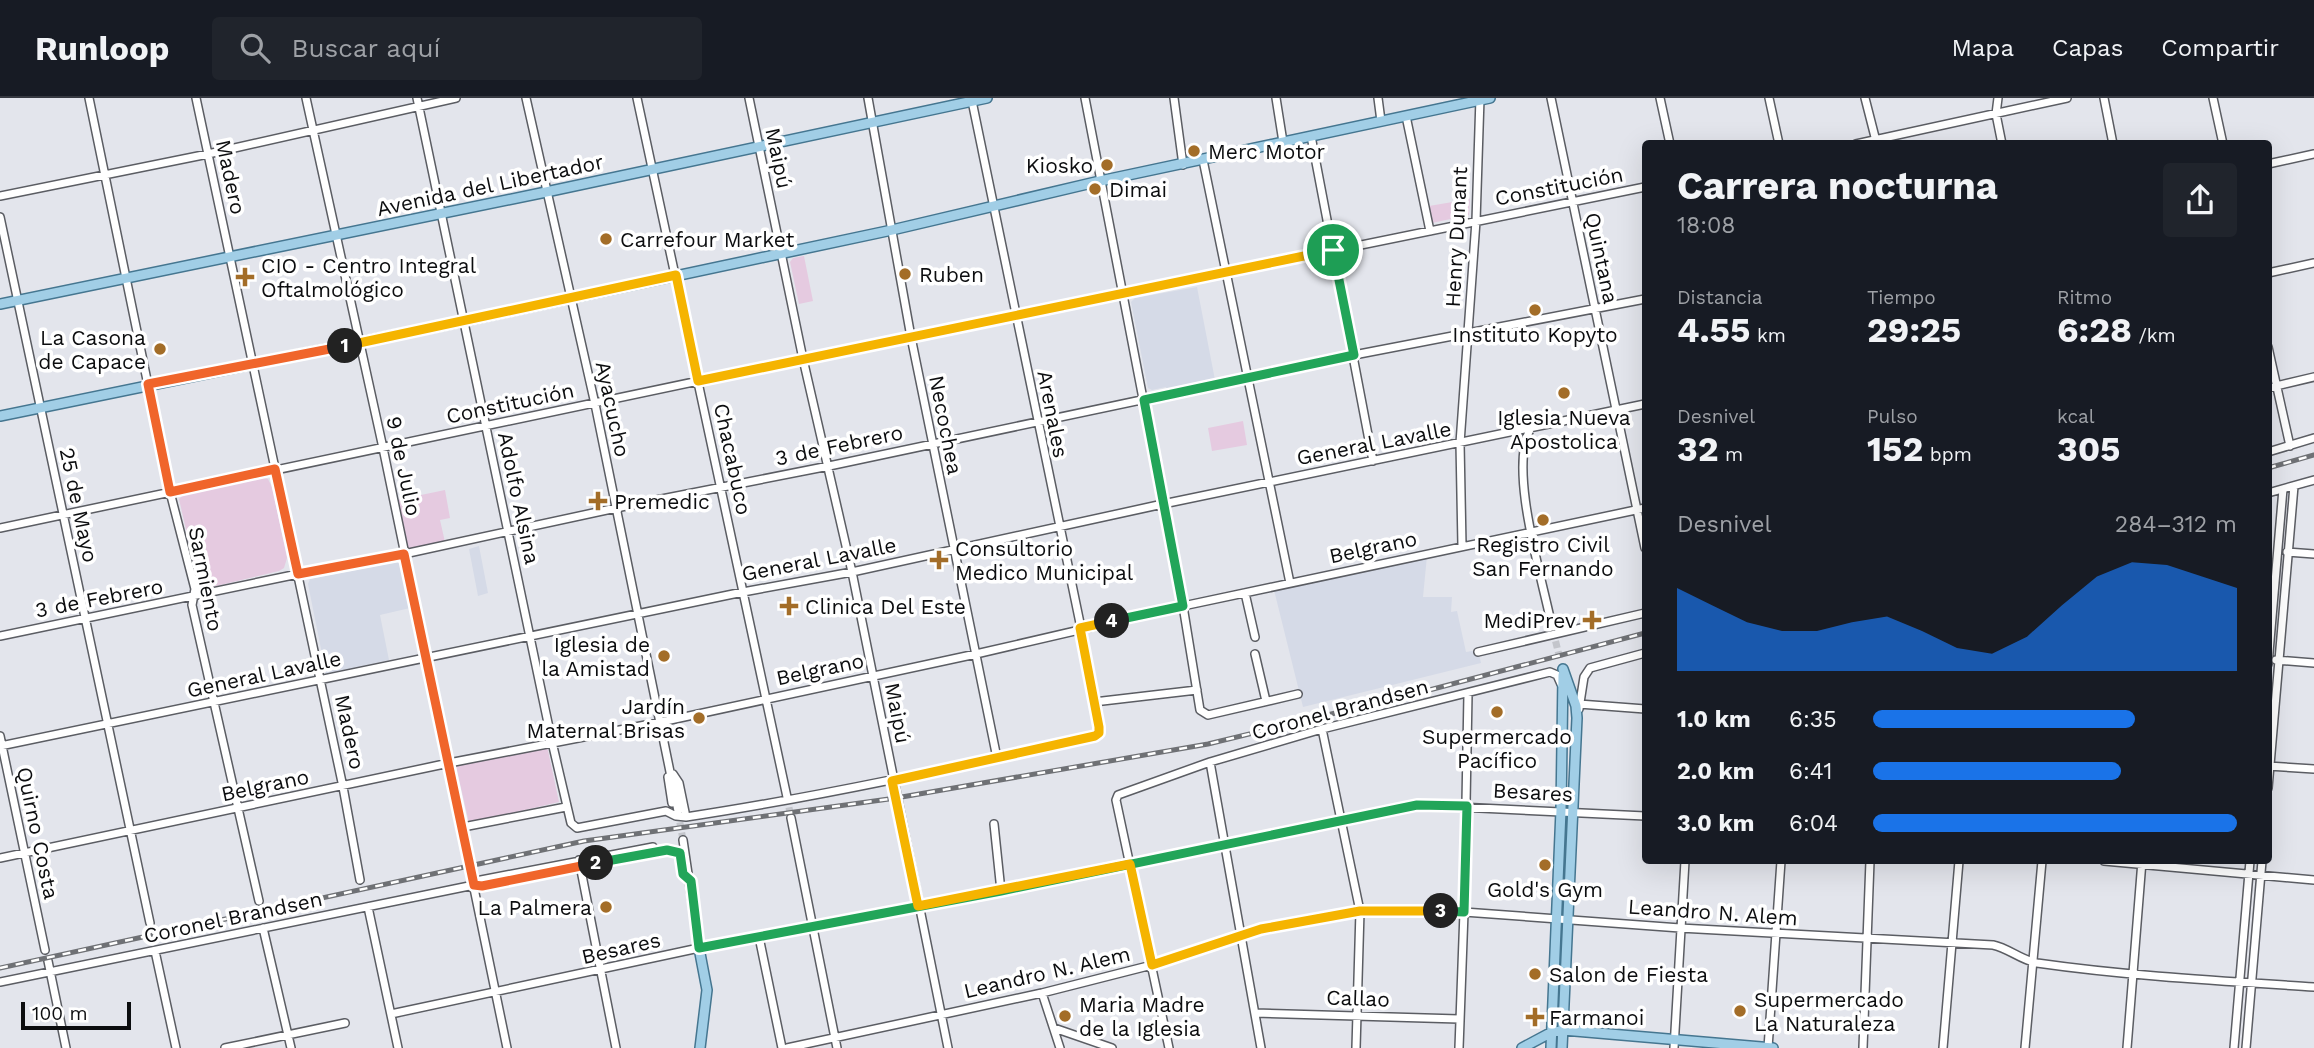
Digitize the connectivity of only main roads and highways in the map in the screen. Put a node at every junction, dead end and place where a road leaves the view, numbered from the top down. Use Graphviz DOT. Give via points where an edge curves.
graph roads {
  1 [pos="987,98"];
  2 [pos="1490,98"];
  3 [pos="1480,99"];
  4 [pos="0,304"];
  5 [pos="0,416"];
  6 [pos="699,948"];
  7 [pos="1563,1030"];
  8 [pos="1552,1032"];
  9 [pos="1674,1044"];
  10 [pos="700,1048"];
  11 [pos="1522,1048"];
  12 [pos="1552,1048"];
  13 [pos="1562,1048"];
  14 [pos="1770,1048"];
  1 -- 4 [label="main road, Avenida del Libertador"];
  2 -- 3 [label="main road"];
  3 -- 5 [label="main road" via="892,230"];
  6 -- 10 [label="main road" via="706,990"];
  7 -- 8 [label="main road"];
  7 -- 8 [label="main road" via="1577,718 1561,664 1561,810"];
  7 -- 9 [label="main road"];
  7 -- 13 [label="main road"];
  8 -- 11 [label="main road"];
  8 -- 12 [label="main road"];
  9 -- 14 [label="main road"];
}
